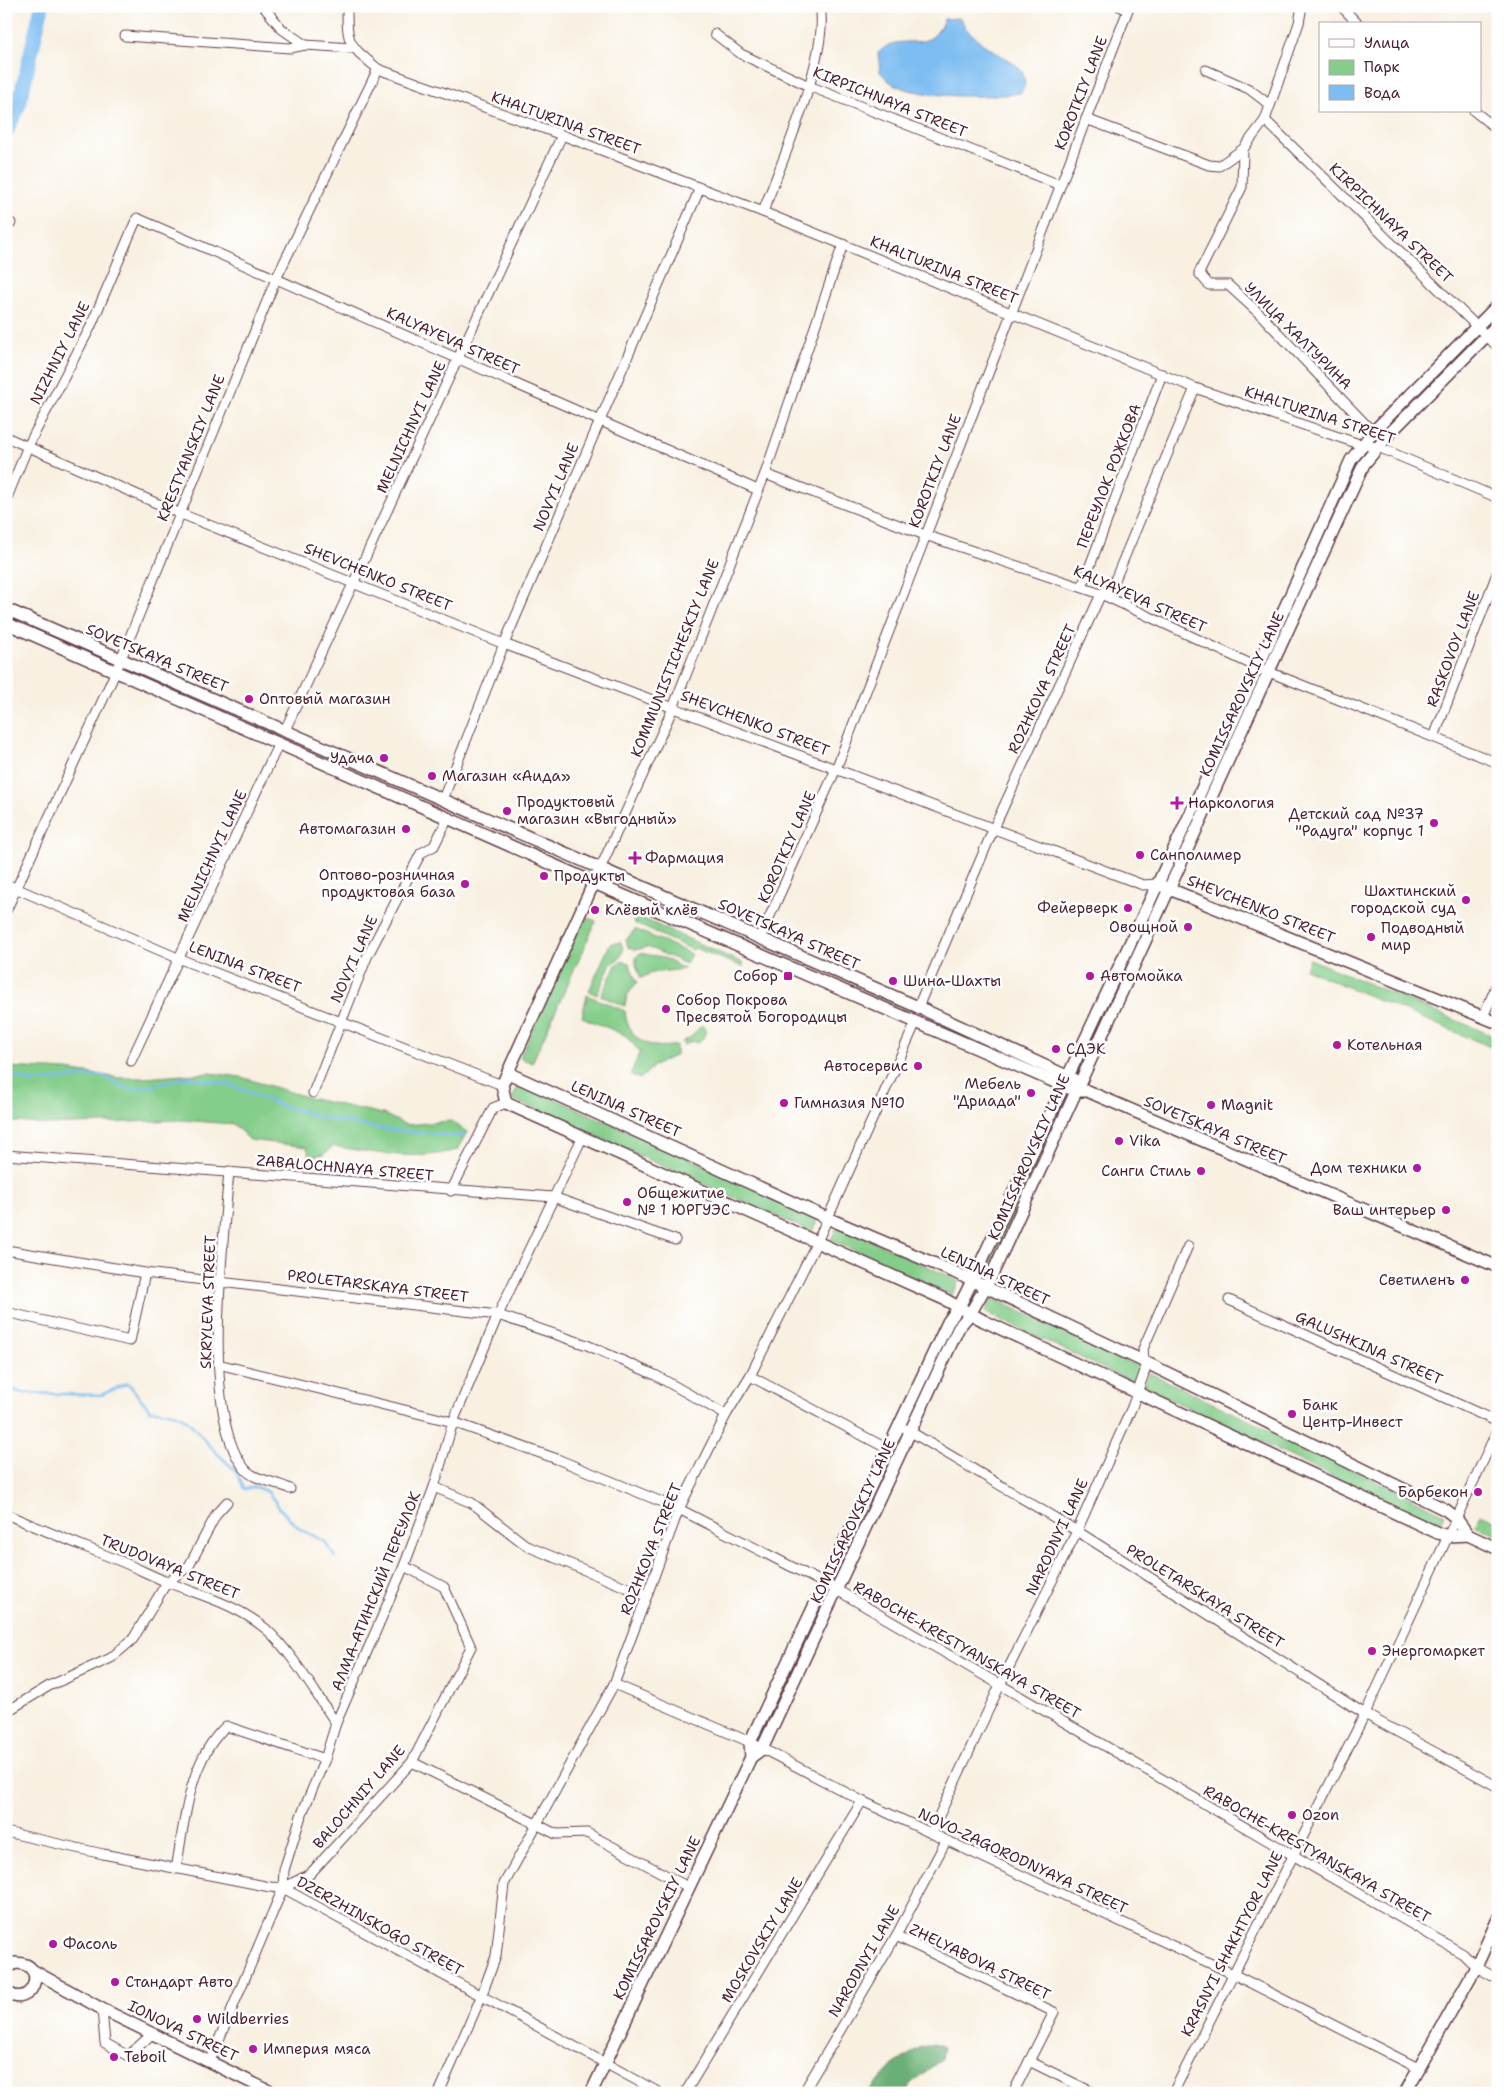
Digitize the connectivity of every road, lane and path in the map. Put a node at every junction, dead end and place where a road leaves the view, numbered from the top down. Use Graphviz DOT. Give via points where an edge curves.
graph roads {
  1 [pos="263,6"];
  2 [pos="347,6"];
  3 [pos="820,6"];
  4 [pos="1119,6"];
  5 [pos="1302,6"];
  6 [pos="1341,6"];
  7 [pos="1356,22"];
  8 [pos="714,34"];
  9 [pos="125,36"];
  10 [pos="305,45"];
  11 [pos="352,48"];
  12 [pos="378,68"];
  13 [pos="1206,70"];
  14 [pos="809,86"];
  15 [pos="1270,105"];
  16 [pos="1475,112"];
  17 [pos="1086,119"];
  18 [pos="1265,120"];
  19 [pos="1498,130"];
  20 [pos="562,135"];
  21 [pos="1243,149"];
  22 [pos="1060,185"];
  23 [pos="700,188"];
  24 [pos="763,212"];
  25 [pos="137,218"];
  26 [pos="843,244"];
  27 [pos="276,279"];
  28 [pos="1498,304"];
  29 [pos="1011,312"];
  30 [pos="1498,324"];
  31 [pos="1477,326"];
  32 [pos="1486,336"];
  33 [pos="1498,347"];
  34 [pos="458,358"];
  35 [pos="1162,374"];
  36 [pos="1194,388"];
  37 [pos="600,421"];
  38 [pos="1373,432"];
  39 [pos="6,437"];
  40 [pos="1362,445"];
  41 [pos="28,446"];
  42 [pos="1378,447"];
  43 [pos="765,474"];
  44 [pos="758,490"];
  45 [pos="1498,498"];
  46 [pos="6,500"];
  47 [pos="179,513"];
  48 [pos="925,535"];
  49 [pos="1498,571"];
  50 [pos="354,583"];
  51 [pos="1082,587"];
  52 [pos="1101,594"];
  53 [pos="6,609"];
  54 [pos="6,623"];
  55 [pos="504,644"];
  56 [pos="120,659"];
  57 [pos="1264,670"];
  58 [pos="116,672"];
  59 [pos="674,708"];
  60 [pos="285,730"];
  61 [pos="1434,737"];
  62 [pos="279,744"];
  63 [pos="1498,763"];
  64 [pos="836,769"];
  65 [pos="443,799"];
  66 [pos="448,818"];
  67 [pos="993,830"];
  68 [pos="600,869"];
  69 [pos="593,882"];
  70 [pos="6,884"];
  71 [pos="1156,884"];
  72 [pos="1169,887"];
  73 [pos="17,889"];
  74 [pos="6,911"];
  75 [pos="760,938"];
  76 [pos="180,959"];
  77 [pos="1498,982"];
  78 [pos="918,1007"];
  79 [pos="1484,1017"];
  80 [pos="342,1021"];
  81 [pos="916,1022"];
  82 [pos="1498,1023"];
  83 [pos="131,1060"];
  84 [pos="508,1072"];
  85 [pos="1066,1081"];
  86 [pos="502,1085"];
  87 [pos="1081,1088"];
  88 [pos="313,1093"];
  89 [pos="506,1103"];
  90 [pos="582,1138"];
  91 [pos="6,1155"];
  92 [pos="229,1172"];
  93 [pos="451,1190"];
  94 [pos="553,1197"];
  95 [pos="827,1218"];
  96 [pos="675,1240"];
  97 [pos="817,1242"];
  98 [pos="1188,1246"];
  99 [pos="6,1250"];
  100 [pos="1498,1267"];
  101 [pos="145,1273"];
  102 [pos="221,1281"];
  103 [pos="972,1281"];
  104 [pos="985,1287"];
  105 [pos="1229,1300"];
  106 [pos="959,1307"];
  107 [pos="6,1312"];
  108 [pos="970,1314"];
  109 [pos="498,1315"];
  110 [pos="1145,1362"];
  111 [pos="218,1364"];
  112 [pos="750,1376"];
  113 [pos="1137,1391"];
  114 [pos="726,1415"];
  115 [pos="453,1422"];
  116 [pos="1498,1422"];
  117 [pos="898,1426"];
  118 [pos="1498,1429"];
  119 [pos="911,1431"];
  120 [pos="888,1449"];
  121 [pos="434,1487"];
  122 [pos="290,1489"];
  123 [pos="227,1502"];
  124 [pos="679,1509"];
  125 [pos="6,1514"];
  126 [pos="1456,1518"];
  127 [pos="1077,1531"];
  128 [pos="1468,1535"];
  129 [pos="1449,1536"];
  130 [pos="1498,1549"];
  131 [pos="404,1566"];
  132 [pos="167,1582"];
  133 [pos="824,1583"];
  134 [pos="837,1590"];
  135 [pos="647,1596"];
  136 [pos="614,1684"];
  137 [pos="1000,1685"];
  138 [pos="6,1712"];
  139 [pos="1365,1714"];
  140 [pos="336,1724"];
  141 [pos="750,1742"];
  142 [pos="762,1749"];
  143 [pos="751,1757"];
  144 [pos="325,1759"];
  145 [pos="412,1762"];
  146 [pos="1498,1788"];
  147 [pos="862,1801"];
  148 [pos="538,1824"];
  149 [pos="6,1832"];
  150 [pos="931,1834"];
  151 [pos="946,1841"];
  152 [pos="1292,1856"];
  153 [pos="176,1869"];
  154 [pos="688,1887"];
  155 [pos="283,1888"];
  156 [pos="1498,1919"];
  157 [pos="896,1936"];
  158 [pos="9,1964"];
  159 [pos="1476,1967"];
  160 [pos="32,1970"];
  161 [pos="1233,1974"];
  162 [pos="1498,1979"];
  163 [pos="6,1991"];
  164 [pos="25,1995"];
  165 [pos="79,1997"];
  166 [pos="482,1998"];
  167 [pos="6,2003"];
  168 [pos="102,2009"];
  169 [pos="152,2034"];
  170 [pos="210,2060"];
  171 [pos="1029,2061"];
  172 [pos="604,2063"];
  173 [pos="1418,2068"];
  174 [pos="273,2093"];
  175 [pos="438,2093"];
  176 [pos="591,2093"];
  177 [pos="660,2093"];
  178 [pos="685,2093"];
  179 [pos="803,2093"];
  180 [pos="1014,2093"];
  181 [pos="1094,2093"];
  182 [pos="1173,2093"];
  183 [pos="1406,2093"];
  1 -- 10 [label="street" via="282,29"];
  2 -- 11 [label="street" via="347,37"];
  3 -- 14 [label="street" via="822,28"];
  4 -- 17 [label="street, KOROTKIY LANE" via="1128,10"];
  5 -- 15 [label="street"];
  6 -- 7 [label="street"];
  8 -- 14 [label="street, KIRPICHNAYA STREET" via="741,54"];
  9 -- 10 [label="street" via="290,48"];
  10 -- 11 [label="street"];
  11 -- 12 [label="street"];
  12 -- 20 [label="street, KHALTURINA STREET"];
  12 -- 27 [label="street, KRESTYANSKIY LANE"];
  13 -- 15 [label="street" via="1249,90"];
  14 -- 22 [label="street, KIRPICHNAYA STREET"];
  14 -- 24 [label="street"];
  15 -- 18 [label="street"];
  16 -- 19 [label="street"];
  17 -- 21 [label="street" via="1209,165 1219,166"];
  17 -- 22 [label="street, KOROTKIY LANE"];
  18 -- 21 [label="street"];
  18 -- 31 [label="street, KIRPICHNAYA STREET"];
  20 -- 23 [label="street, KHALTURINA STREET"];
  20 -- 34 [label="street, MELNICHNYI LANE"];
  21 -- 38 [label="street, УЛИЦА ХАЛТУРИНА" via="1242,187 1199,273 1209,285 1228,285"];
  22 -- 29 [label="street, KOROTKIY LANE"];
  23 -- 24 [label="street, KHALTURINA STREET"];
  23 -- 37 [label="street, NOVYI LANE"];
  24 -- 26 [label="street, KHALTURINA STREET"];
  25 -- 27 [label="street, KALYAYEVA STREET"];
  25 -- 41 [label="street, NIZHNIY LANE" via="90,328"];
  26 -- 29 [label="street, KHALTURINA STREET"];
  26 -- 43 [label="street, KOMMUNISTICHESKIY LANE"];
  27 -- 34 [label="street, KALYAYEVA STREET"];
  27 -- 47 [label="street, KRESTYANSKIY LANE"];
  28 -- 31 [label="main road, KOMISSAROVSKIY LANE"];
  29 -- 35 [label="street, KHALTURINA STREET"];
  29 -- 48 [label="street, KOROTKIY LANE"];
  30 -- 32 [label="main road, KOMISSAROVSKIY LANE"];
  31 -- 32 [label="street, KIRPICHNAYA STREET"];
  31 -- 38 [label="main road, KOMISSAROVSKIY LANE"];
  32 -- 33 [label="street, KIRPICHNAYA STREET"];
  32 -- 42 [label="main road, KOMISSAROVSKIY LANE"];
  34 -- 37 [label="street, KALYAYEVA STREET"];
  34 -- 50 [label="street, MELNICHNYI LANE"];
  35 -- 36 [label="street, KHALTURINA STREET"];
  35 -- 51 [label="street, ПЕРЕУЛОК РОЖКОВА"];
  36 -- 40 [label="street, KHALTURINA STREET"];
  36 -- 52 [label="street, ROZHKOVA STREET" via="1112,587"];
  37 -- 44 [label="street, KALYAYEVA STREET"];
  37 -- 55 [label="street, NOVYI LANE"];
  38 -- 40 [label="main road, KOMISSAROVSKIY LANE"];
  39 -- 41 [label="street, SHEVCHENKO STREET"];
  40 -- 42 [label="street, KHALTURINA STREET"];
  40 -- 57 [label="main road, KOMISSAROVSKIY LANE" via="1351,460"];
  41 -- 46 [label="street, NIZHNIY LANE"];
  41 -- 47 [label="street, SHEVCHENKO STREET"];
  42 -- 45 [label="street, KHALTURINA STREET"];
  42 -- 57 [label="main road, KOMISSAROVSKIY LANE" via="1364,464"];
  43 -- 44 [label="street, KOMMUNISTICHESKIY LANE"];
  43 -- 48 [label="street, KALYAYEVA STREET"];
  44 -- 59 [label="street, KOMMUNISTICHESKIY LANE"];
  47 -- 50 [label="street, SHEVCHENKO STREET"];
  47 -- 56 [label="street, KRESTYANSKIY LANE"];
  48 -- 51 [label="street, KALYAYEVA STREET"];
  48 -- 64 [label="street, KOROTKIY LANE"];
  49 -- 61 [label="street, RASKOVOY LANE"];
  50 -- 55 [label="street, SHEVCHENKO STREET"];
  50 -- 60 [label="street, MELNICHNYI LANE"];
  51 -- 52 [label="street, KALYAYEVA STREET"];
  52 -- 57 [label="street, KALYAYEVA STREET"];
  52 -- 67 [label="street, ROZHKOVA STREET"];
  53 -- 56 [label="main road, SOVETSKAYA STREET"];
  54 -- 58 [label="main road, SOVETSKAYA STREET"];
  55 -- 59 [label="street, SHEVCHENKO STREET"];
  55 -- 65 [label="street, NOVYI LANE"];
  56 -- 58 [label="street, KRESTYANSKIY LANE"];
  56 -- 60 [label="main road, SOVETSKAYA STREET"];
  57 -- 61 [label="street, KALYAYEVA STREET"];
  57 -- 71 [label="main road, KOMISSAROVSKIY LANE"];
  57 -- 72 [label="main road, KOMISSAROVSKIY LANE"];
  58 -- 62 [label="main road, SOVETSKAYA STREET"];
  58 -- 73 [label="street, KRESTYANSKIY LANE"];
  59 -- 64 [label="street, SHEVCHENKO STREET"];
  59 -- 68 [label="street, KOMMUNISTICHESKIY LANE"];
  60 -- 65 [label="main road, SOVETSKAYA STREET"];
  61 -- 63 [label="street, KALYAYEVA STREET"];
  62 -- 66 [label="main road, SOVETSKAYA STREET"];
  62 -- 76 [label="street, MELNICHNYI LANE"];
  64 -- 67 [label="street, SHEVCHENKO STREET"];
  64 -- 75 [label="street, KOROTKIY LANE"];
  65 -- 68 [label="main road, SOVETSKAYA STREET"];
  66 -- 69 [label="main road, SOVETSKAYA STREET"];
  66 -- 80 [label="street, NOVYI LANE" via="434,846 421,853 367,957"];
  67 -- 71 [label="street, SHEVCHENKO STREET" via="1142,885"];
  67 -- 78 [label="street, ROZHKOVA STREET"];
  68 -- 69 [label="main road, KOMMUNISTICHESKIY LANE"];
  68 -- 75 [label="main road, SOVETSKAYA STREET"];
  69 -- 81 [label="main road, SOVETSKAYA STREET"];
  69 -- 84 [label="main road, KOMMUNISTICHESKIY LANE"];
  70 -- 73 [label="street, LENINA STREET"];
  71 -- 72 [label="main road, SHEVCHENKO STREET"];
  71 -- 85 [label="main road, KOMISSAROVSKIY LANE"];
  72 -- 79 [label="main road, SHEVCHENKO STREET"];
  72 -- 87 [label="main road, KOMISSAROVSKIY LANE"];
  73 -- 74 [label="street, KRESTYANSKIY LANE"];
  73 -- 76 [label="street, LENINA STREET"];
  75 -- 78 [label="main road, SOVETSKAYA STREET"];
  76 -- 80 [label="street, LENINA STREET"];
  76 -- 83 [label="street, MELNICHNYI LANE"];
  77 -- 79 [label="street"];
  78 -- 85 [label="main road, SOVETSKAYA STREET"];
  79 -- 82 [label="main road, SHEVCHENKO STREET"];
  80 -- 86 [label="street, LENINA STREET"];
  80 -- 88 [label="street, NOVYI LANE"];
  81 -- 85 [label="main road, SOVETSKAYA STREET"];
  81 -- 95 [label="street, ROZHKOVA STREET"];
  84 -- 86 [label="main road"];
  84 -- 95 [label="main road, LENINA STREET"];
  85 -- 87 [label="main road, SOVETSKAYA STREET"];
  85 -- 103 [label="main road, KOMISSAROVSKIY LANE"];
  86 -- 89 [label="main road"];
  87 -- 100 [label="main road, SOVETSKAYA STREET"];
  87 -- 104 [label="main road, KOMISSAROVSKIY LANE"];
  89 -- 90 [label="main road, LENINA STREET"];
  89 -- 93 [label="street" via="493,1108"];
  90 -- 94 [label="street, АЛМА-АТИНСКИЙ ПЕРЕУЛОК"];
  90 -- 97 [label="main road, LENINA STREET"];
  91 -- 92 [label="street, ZABALOCHNAYA STREET"];
  92 -- 93 [label="street, ZABALOCHNAYA STREET"];
  92 -- 102 [label="street, SKRYLEVA STREET"];
  93 -- 94 [label="street, ZABALOCHNAYA STREET"];
  94 -- 96 [label="street, ZABALOCHNAYA STREET"];
  94 -- 109 [label="street, АЛМА-АТИНСКИЙ ПЕРЕУЛОК"];
  95 -- 97 [label="street, ROZHKOVA STREET"];
  95 -- 103 [label="main road, LENINA STREET"];
  97 -- 106 [label="main road, LENINA STREET"];
  97 -- 112 [label="street, ROZHKOVA STREET"];
  98 -- 110 [label="street, NARODNYI LANE" via="1143,1349"];
  99 -- 101 [label="street, PROLETARSKAYA STREET"];
  101 -- 102 [label="street, PROLETARSKAYA STREET"];
  101 -- 107 [label="street" via="130,1341"];
  102 -- 109 [label="street, PROLETARSKAYA STREET"];
  102 -- 111 [label="street, SKRYLEVA STREET"];
  103 -- 104 [label="main road, LENINA STREET"];
  103 -- 106 [label="main road, KOMISSAROVSKIY LANE"];
  104 -- 108 [label="main road, KOMISSAROVSKIY LANE"];
  104 -- 110 [label="main road, LENINA STREET"];
  105 -- 116 [label="street, GALUSHKINA STREET"];
  106 -- 108 [label="main road, LENINA STREET"];
  106 -- 117 [label="main road, KOMISSAROVSKIY LANE" via="948,1322"];
  108 -- 113 [label="main road, LENINA STREET"];
  108 -- 119 [label="main road, KOMISSAROVSKIY LANE" via="959,1327"];
  109 -- 114 [label="street, PROLETARSKAYA STREET" via="596,1349 655,1375"];
  109 -- 115 [label="street, АЛМА-АТИНСКИЙ ПЕРЕУЛОК"];
  110 -- 113 [label="street, NARODNYI LANE"];
  110 -- 126 [label="main road, LENINA STREET" via="1446,1510"];
  111 -- 115 [label="street, RABOCHE-KRESTYANSKAYA STREET"];
  111 -- 122 [label="street, SKRYLEVA STREET" via="228,1435 239,1459 253,1476"];
  112 -- 114 [label="street, ROZHKOVA STREET"];
  112 -- 120 [label="street"];
  113 -- 127 [label="street, NARODNYI LANE"];
  113 -- 129 [label="main road, LENINA STREET"];
  114 -- 124 [label="street, ROZHKOVA STREET"];
  115 -- 121 [label="street, АЛМА-АТИНСКИЙ ПЕРЕУЛОК"];
  115 -- 124 [label="street, RABOCHE-KRESTYANSKAYA STREET" via="557,1459"];
  117 -- 119 [label="street, PROLETARSKAYA STREET"];
  117 -- 120 [label="main road, KOMISSAROVSKIY LANE"];
  118 -- 126 [label="street, KRASNYI SHAKHTYOR LANE"];
  119 -- 127 [label="street, PROLETARSKAYA STREET"];
  119 -- 134 [label="main road, KOMISSAROVSKIY LANE"];
  120 -- 133 [label="main road, KOMISSAROVSKIY LANE"];
  121 -- 131 [label="street, АЛМА-АТИНСКИЙ ПЕРЕУЛОК"];
  121 -- 135 [label="street" via="472,1503 527,1546"];
  123 -- 132 [label="street" via="217,1513 189,1566"];
  124 -- 133 [label="street, RABOCHE-KRESTYANSKAYA STREET"];
  124 -- 135 [label="street, ROZHKOVA STREET"];
  125 -- 132 [label="street, TRUDOVAYA STREET"];
  126 -- 128 [label="main road, LENINA STREET"];
  126 -- 129 [label="street, KRASNYI SHAKHTYOR LANE"];
  127 -- 137 [label="street, NARODNYI LANE"];
  127 -- 139 [label="street, PROLETARSKAYA STREET"];
  128 -- 129 [label="main road, LENINA STREET"];
  128 -- 130 [label="main road, LENINA STREET"];
  129 -- 139 [label="street, KRASNYI SHAKHTYOR LANE"];
  131 -- 140 [label="street, АЛМА-АТИНСКИЙ ПЕРЕУЛОК"];
  131 -- 145 [label="street, BALOCHNIY LANE" via="444,1588 471,1647"];
  132 -- 138 [label="street" via="133,1639 111,1658 49,1686"];
  132 -- 140 [label="street, TRUDOVAYA STREET" via="210,1596 247,1614 268,1631 296,1665"];
  133 -- 134 [label="street, RABOCHE-KRESTYANSKAYA STREET"];
  133 -- 141 [label="main road, KOMISSAROVSKIY LANE"];
  134 -- 137 [label="street, RABOCHE-KRESTYANSKAYA STREET"];
  134 -- 142 [label="main road, KOMISSAROVSKIY LANE"];
  135 -- 136 [label="street, ROZHKOVA STREET"];
  136 -- 141 [label="street, NOVO-ZAGORODNYAYA STREET"];
  136 -- 148 [label="street, ROZHKOVA STREET"];
  137 -- 150 [label="street, NARODNYI LANE"];
  137 -- 152 [label="street, RABOCHE-KRESTYANSKAYA STREET"];
  139 -- 146 [label="street, PROLETARSKAYA STREET"];
  139 -- 152 [label="street, KRASNYI SHAKHTYOR LANE"];
  140 -- 144 [label="street, АЛМА-АТИНСКИЙ ПЕРЕУЛОК"];
  141 -- 142 [label="street, NOVO-ZAGORODNYAYA STREET"];
  141 -- 143 [label="main road, KOMISSAROVSKIY LANE"];
  142 -- 143 [label="main road, KOMISSAROVSKIY LANE"];
  142 -- 147 [label="street, NOVO-ZAGORODNYAYA STREET"];
  143 -- 154 [label="main road, KOMISSAROVSKIY LANE"];
  144 -- 153 [label="street" via="226,1726 214,1738 196,1775"];
  144 -- 155 [label="street, АЛМА-АТИНСКИЙ ПЕРЕУЛОК" via="301,1816 284,1870"];
  145 -- 148 [label="street"];
  145 -- 155 [label="street, BALOCHNIY LANE" via="310,1874"];
  147 -- 150 [label="street, NOVO-ZAGORODNYAYA STREET"];
  147 -- 178 [label="street, MOSKOVSKIY LANE"];
  148 -- 154 [label="street" via="556,1834 587,1833"];
  148 -- 166 [label="street, ROZHKOVA STREET" via="504,1884 496,1956"];
  149 -- 153 [label="street, DZERZHINSKOGO STREET"];
  150 -- 151 [label="street, NOVO-ZAGORODNYAYA STREET"];
  151 -- 157 [label="street, NARODNYI LANE"];
  151 -- 161 [label="street, NOVO-ZAGORODNYAYA STREET"];
  152 -- 159 [label="street, RABOCHE-KRESTYANSKAYA STREET" via="1463,1954"];
  152 -- 161 [label="street, KRASNYI SHAKHTYOR LANE"];
  153 -- 155 [label="street, DZERZHINSKOGO STREET"];
  154 -- 172 [label="main road, KOMISSAROVSKIY LANE"];
  155 -- 166 [label="street, DZERZHINSKOGO STREET"];
  155 -- 170 [label="street, АЛМА-АТИНСКИЙ ПЕРЕУЛОК"];
  156 -- 159 [label="main road"];
  157 -- 171 [label="street, ZHELYABOVA STREET" via="1054,2012"];
  157 -- 179 [label="street, NARODNYI LANE"];
  158 -- 160 [label="main road" via="22,1963"];
  159 -- 162 [label="street, RABOCHE-KRESTYANSKAYA STREET"];
  159 -- 173 [label="main road"];
  160 -- 164 [label="main road" via="35,1983"];
  160 -- 165 [label="main road"];
  161 -- 173 [label="street, NOVO-ZAGORODNYAYA STREET"];
  161 -- 182 [label="street, KRASNYI SHAKHTYOR LANE"];
  163 -- 164 [label="main road" via="16,1996"];
  164 -- 165 [label="main road" via="58,1988"];
  164 -- 167 [label="main road"];
  165 -- 168 [label="main road, IONOVA STREET"];
  166 -- 172 [label="street, DZERZHINSKOGO STREET"];
  166 -- 175 [label="street, ROZHKOVA STREET"];
  168 -- 169 [label="main road, IONOVA STREET"];
  168 -- 169 [label="street" via="105,2043 128,2056"];
  169 -- 170 [label="main road, IONOVA STREET"];
  170 -- 174 [label="main road, IONOVA STREET"];
  171 -- 180 [label="street"];
  171 -- 181 [label="street"];
  172 -- 176 [label="main road, KOMISSAROVSKIY LANE"];
  172 -- 177 [label="street, DZERZHINSKOGO STREET"];
  173 -- 183 [label="main road"];
}
